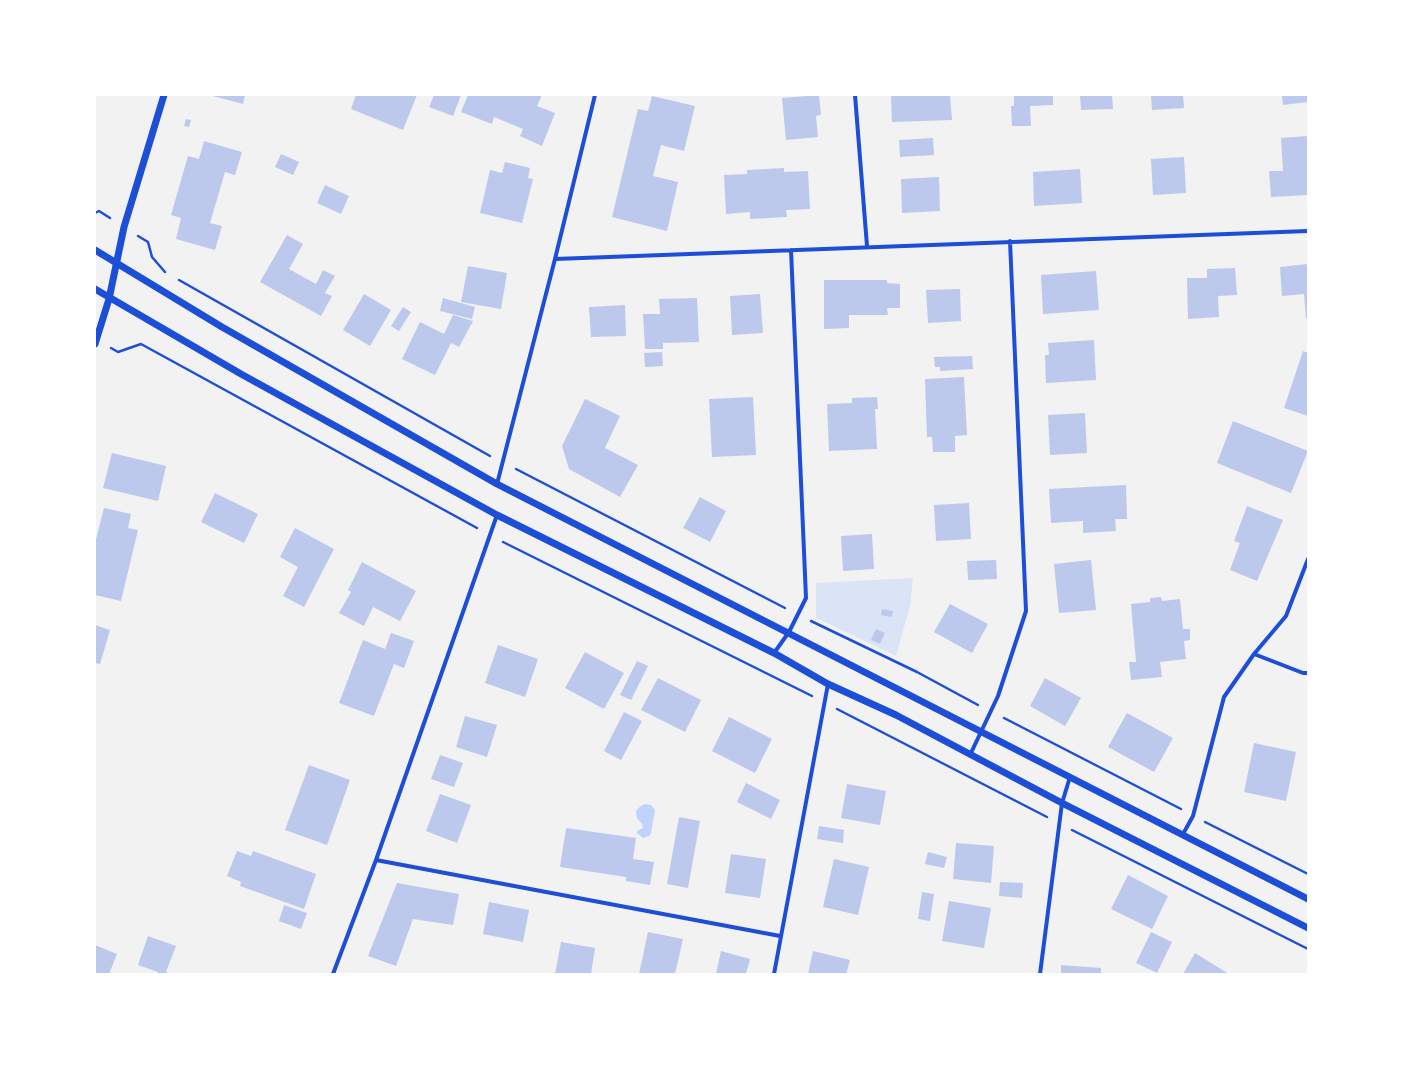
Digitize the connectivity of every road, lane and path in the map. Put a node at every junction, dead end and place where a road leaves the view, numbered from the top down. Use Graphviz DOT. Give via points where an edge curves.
graph roads {
  1 [pos="164,95"];
  2 [pos="595,95"];
  3 [pos="855,95"];
  4 [pos="95,213"];
  5 [pos="124,227"];
  6 [pos="1308,231"];
  7 [pos="1010,241"];
  8 [pos="867,246"];
  9 [pos="95,250"];
  10 [pos="790,250"];
  11 [pos="555,259"];
  12 [pos="118,263"];
  13 [pos="172,276"];
  14 [pos="178,280"];
  15 [pos="95,290"];
  16 [pos="109,299"];
  17 [pos="96,341"];
  18 [pos="502,462"];
  19 [pos="497,484"];
  20 [pos="497,515"];
  21 [pos="490,535"];
  22 [pos="1308,559"];
  23 [pos="798,614"];
  24 [pos="789,632"];
  25 [pos="774,653"];
  26 [pos="1254,654"];
  27 [pos="1308,672"];
  28 [pos="828,684"];
  29 [pos="825,703"];
  30 [pos="991,711"];
  31 [pos="981,731"];
  32 [pos="970,755"];
  33 [pos="1070,777"];
  34 [pos="1062,803"];
  35 [pos="1193,816"];
  36 [pos="1059,823"];
  37 [pos="1183,834"];
  38 [pos="376,860"];
  39 [pos="1308,874"];
  40 [pos="1308,899"];
  41 [pos="1308,928"];
  42 [pos="780,936"];
  43 [pos="1308,949"];
  44 [pos="333,974"];
  45 [pos="774,974"];
  46 [pos="1040,974"];
  1 -- 5 [label="street"];
  2 -- 11 [label="street"];
  3 -- 8 [label="street"];
  4 -- 5 [label="path" via="99,211"];
  5 -- 12 [label="street"];
  5 -- 13 [label="path" via="148,242 152,257 164,272"];
  6 -- 7 [label="street"];
  7 -- 8 [label="street"];
  7 -- 30 [label="street" via="1026,611"];
  8 -- 10 [label="street"];
  9 -- 12 [label="street"];
  10 -- 11 [label="street"];
  10 -- 23 [label="street" via="806,598"];
  11 -- 18 [label="street"];
  12 -- 16 [label="street"];
  12 -- 19 [label="street" via="222,327"];
  14 -- 18 [label="path"];
  15 -- 16 [label="street"];
  16 -- 17 [label="street"];
  16 -- 20 [label="street"];
  17 -- 21 [label="path" via="118,352 141,344"];
  18 -- 19 [label="street"];
  18 -- 23 [label="path"];
  19 -- 24 [label="street"];
  20 -- 21 [label="street"];
  20 -- 25 [label="street"];
  21 -- 29 [label="path"];
  21 -- 38 [label="street"];
  22 -- 26 [label="street" via="1286,616"];
  23 -- 24 [label="street"];
  23 -- 30 [label="path"];
  24 -- 25 [label="street"];
  24 -- 31 [label="street"];
  25 -- 28 [label="street"];
  26 -- 27 [label="street" via="1303,673"];
  26 -- 35 [label="street" via="1224,697"];
  28 -- 29 [label="street"];
  28 -- 32 [label="street" via="896,715"];
  29 -- 36 [label="path"];
  29 -- 42 [label="street"];
  30 -- 31 [label="street"];
  30 -- 35 [label="path"];
  31 -- 32 [label="street"];
  31 -- 33 [label="street"];
  32 -- 34 [label="street"];
  33 -- 34 [label="street"];
  33 -- 37 [label="street"];
  34 -- 36 [label="street"];
  34 -- 41 [label="street"];
  35 -- 37 [label="street"];
  35 -- 39 [label="path"];
  36 -- 43 [label="path"];
  36 -- 46 [label="street"];
  37 -- 40 [label="street"];
  38 -- 42 [label="street"];
  38 -- 44 [label="street"];
  42 -- 45 [label="street"];
}
